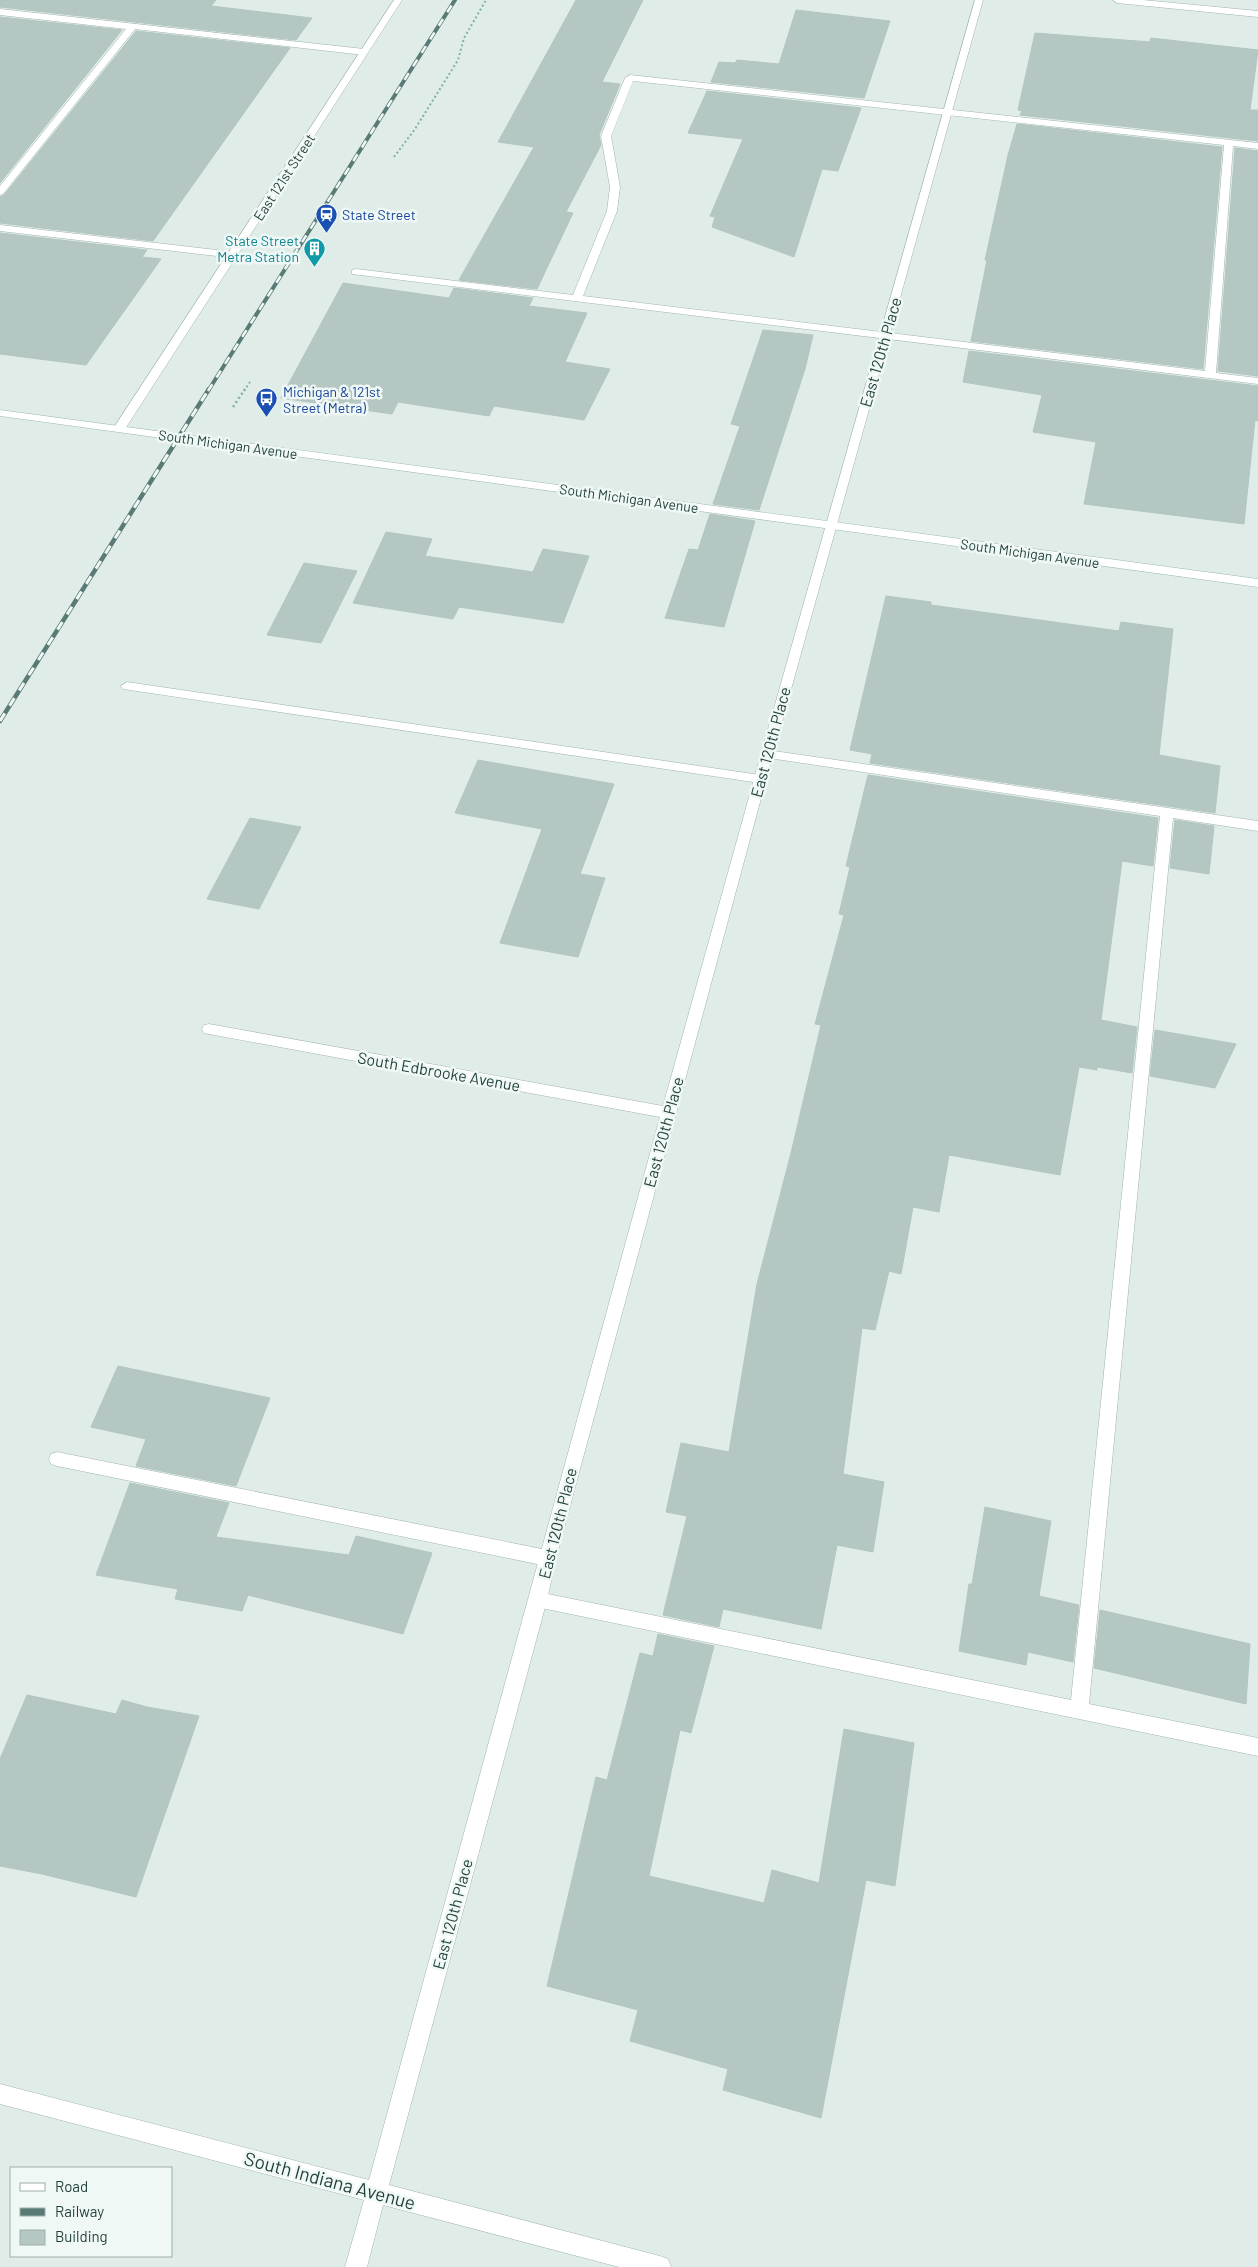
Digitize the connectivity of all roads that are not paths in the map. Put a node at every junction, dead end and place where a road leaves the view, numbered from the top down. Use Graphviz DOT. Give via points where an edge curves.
graph roads {
  1 [pos="398,0"];
  2 [pos="978,0"];
  3 [pos="1117,0"];
  4 [pos="0,12"];
  5 [pos="1258,14"];
  6 [pos="133,26"];
  7 [pos="364,52"];
  8 [pos="947,112"];
  9 [pos="1229,143"];
  10 [pos="1258,146"];
  11 [pos="0,192"];
  12 [pos="0,228"];
  13 [pos="234,256"];
  14 [pos="356,272"];
  15 [pos="577,299"];
  16 [pos="884,336"];
  17 [pos="1210,376"];
  18 [pos="1258,381"];
  19 [pos="0,413"];
  20 [pos="119,429"];
  21 [pos="831,526"];
  22 [pos="1258,583"];
  23 [pos="126,686"];
  24 [pos="767,754"];
  25 [pos="760,779"];
  26 [pos="1168,812"];
  27 [pos="1258,826"];
  28 [pos="209,1029"];
  29 [pos="668,1113"];
  30 [pos="57,1459"];
  31 [pos="547,1558"];
  32 [pos="538,1600"];
  33 [pos="1079,1710"];
  34 [pos="1258,1747"];
  35 [pos="0,2094"];
  36 [pos="377,2192"];
  37 [pos="356,2267"];
  38 [pos="660,2267"];
  1 -- 7 [label="street, East 121st Street"];
  2 -- 8 [label="street, East 120th Place"];
  3 -- 5 [label="street"];
  4 -- 6 [label="street"];
  6 -- 7 [label="street"];
  6 -- 11 [label="street"];
  7 -- 13 [label="street, East 121st Street"];
  8 -- 9 [label="street"];
  8 -- 15 [label="street" via="630,78 606,136 615,187 612,211"];
  8 -- 16 [label="street, East 120th Place"];
  9 -- 10 [label="street"];
  9 -- 17 [label="street"];
  12 -- 13 [label="street"];
  13 -- 20 [label="street, East 121st Street"];
  14 -- 15 [label="street"];
  15 -- 16 [label="street"];
  16 -- 17 [label="street"];
  16 -- 21 [label="street, East 120th Place"];
  17 -- 18 [label="street"];
  19 -- 20 [label="street, South Michigan Avenue"];
  20 -- 21 [label="street, South Michigan Avenue"];
  21 -- 22 [label="street, South Michigan Avenue"];
  21 -- 24 [label="street, East 120th Place"];
  23 -- 25 [label="street"];
  24 -- 25 [label="street, East 120th Place"];
  24 -- 26 [label="street"];
  25 -- 29 [label="street, East 120th Place"];
  26 -- 27 [label="street"];
  26 -- 33 [label="street"];
  28 -- 29 [label="street, South Edbrooke Avenue"];
  29 -- 31 [label="street, East 120th Place"];
  30 -- 31 [label="street"];
  31 -- 32 [label="street, East 120th Place"];
  32 -- 33 [label="street"];
  32 -- 36 [label="street, East 120th Place"];
  33 -- 34 [label="street"];
  35 -- 36 [label="street, South Indiana Avenue"];
  36 -- 37 [label="street, East 120th Place"];
  36 -- 38 [label="street, South Indiana Avenue"];
}
